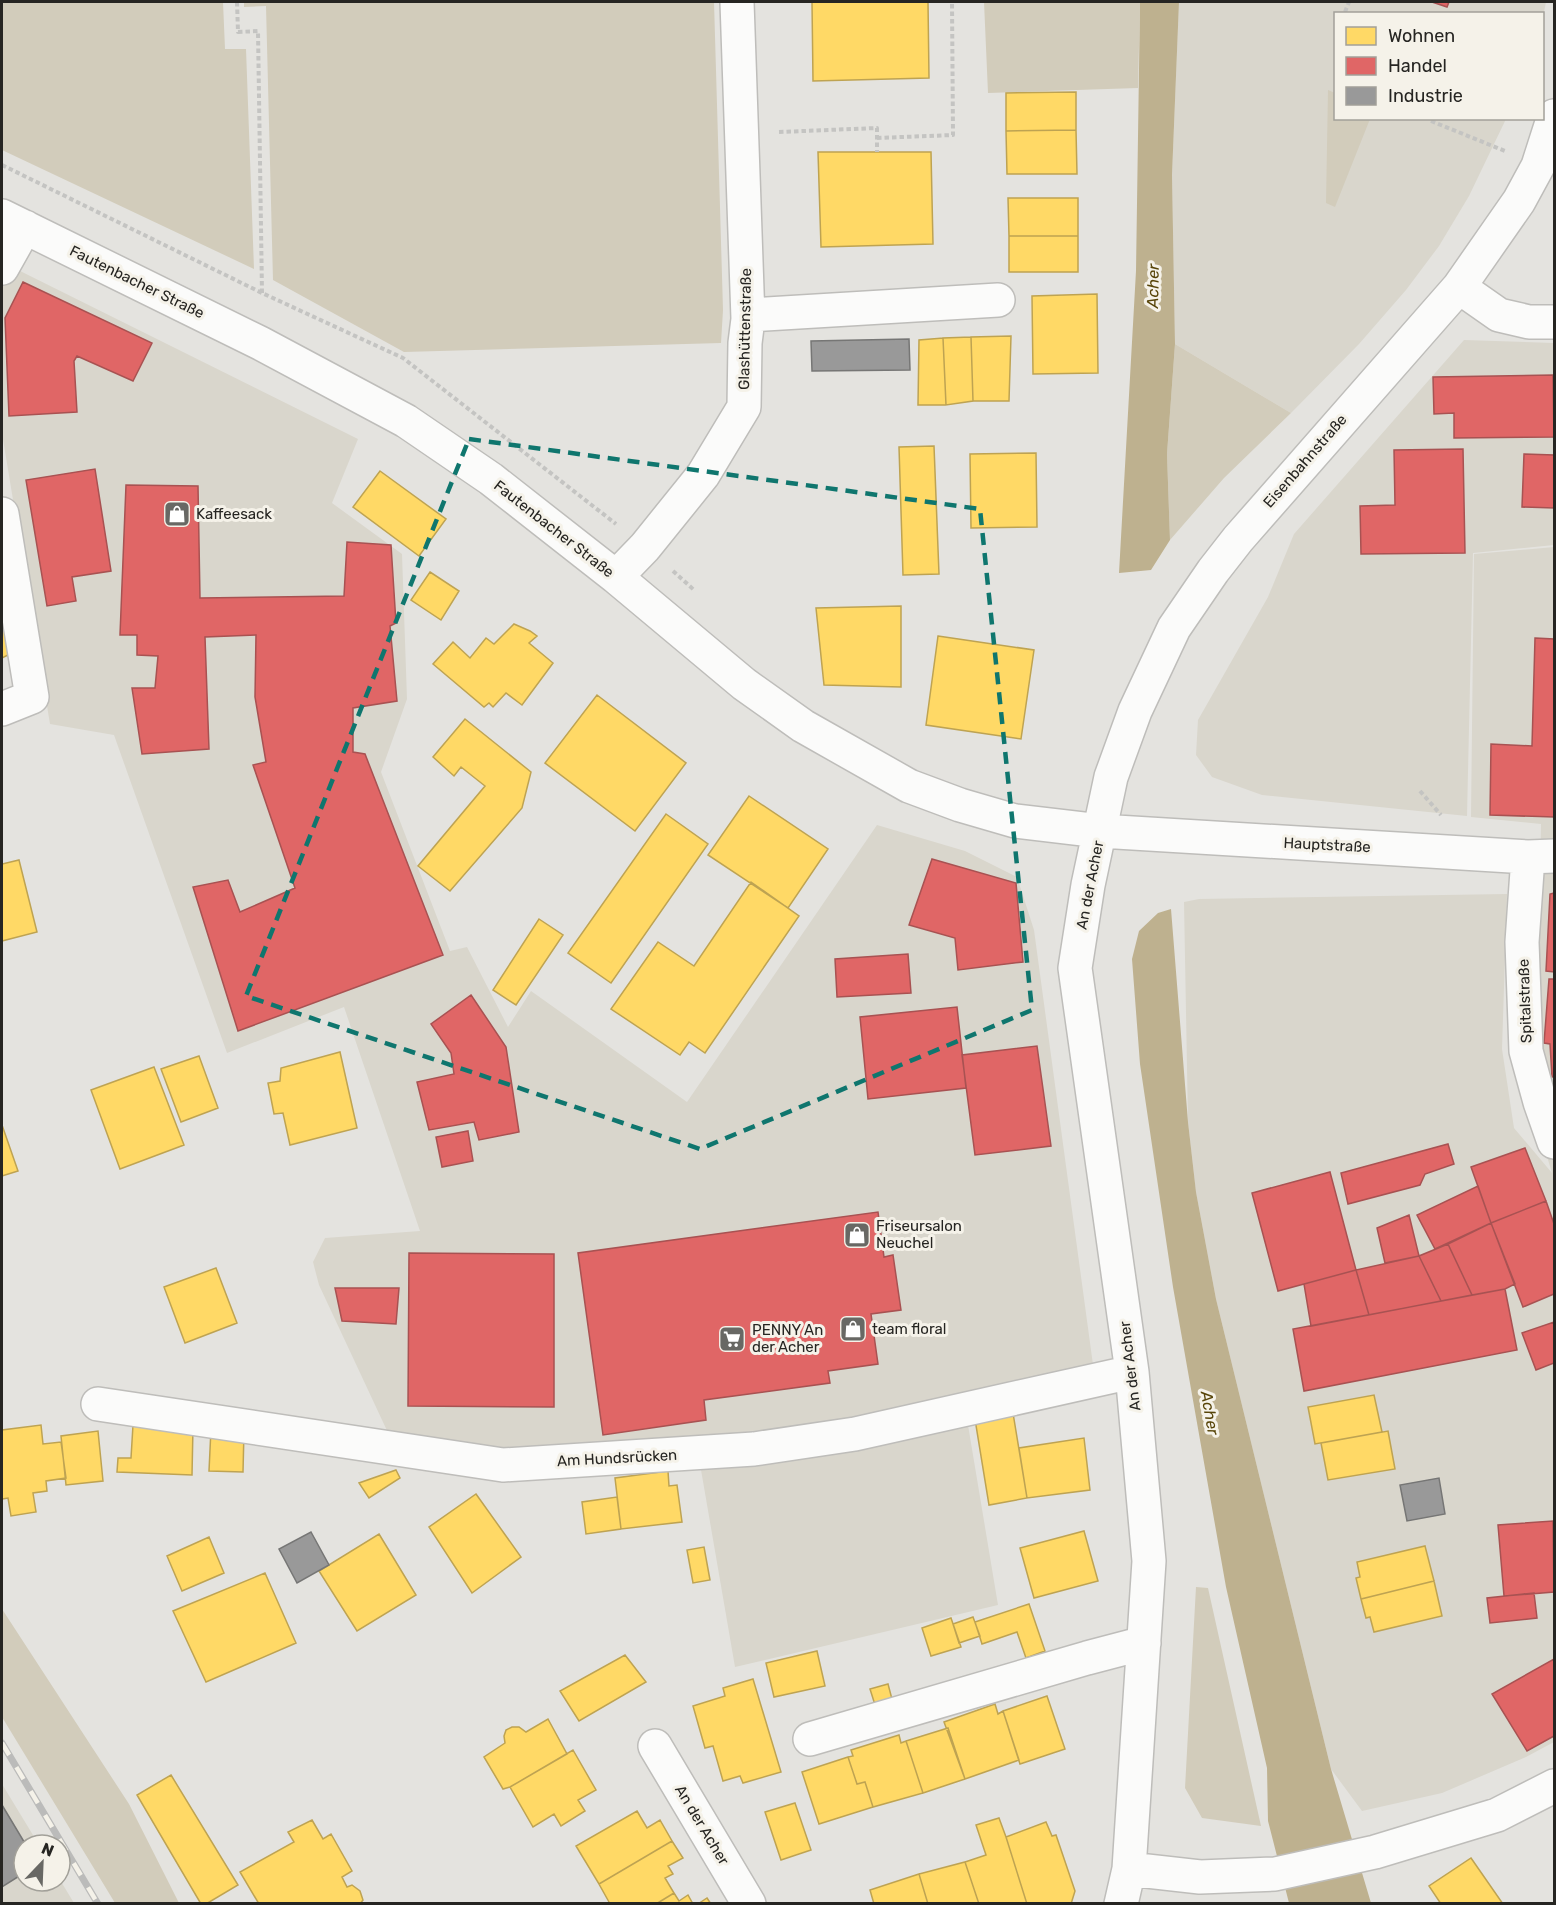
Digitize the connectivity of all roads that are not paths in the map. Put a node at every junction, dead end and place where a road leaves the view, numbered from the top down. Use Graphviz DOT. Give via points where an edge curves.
graph roads {
  1 [pos="737,2"];
  2 [pos="1554,116"];
  3 [pos="13,221"];
  4 [pos="2,268"];
  5 [pos="1459,287"];
  6 [pos="998,300"];
  7 [pos="748,315"];
  8 [pos="1554,322"];
  9 [pos="2,514"];
  10 [pos="6,574"];
  11 [pos="616,578"];
  12 [pos="2,710"];
  13 [pos="1100,831"];
  14 [pos="1541,856"];
  15 [pos="1554,1142"];
  16 [pos="1132,1372"];
  17 [pos="98,1404"];
  18 [pos="1144,1643"];
  19 [pos="810,1739"];
  20 [pos="655,1746"];
  21 [pos="1554,1786"];
  22 [pos="1130,1869"];
  23 [pos="749,1904"];
  24 [pos="1121,1904"];
  1 -- 7 [label="street, Glashüttenstraße"];
  2 -- 5 [label="street, Eisenbahnstraße" via="1538,166"];
  3 -- 4 [label="street"];
  3 -- 11 [label="street, Fautenbacher Straße" via="260,343 406,421 490,479"];
  5 -- 8 [label="street" via="1499,315 1529,322"];
  5 -- 13 [label="street, Eisenbahnstraße" via="1238,539 1174,628 1135,711 1111,777"];
  6 -- 7 [label="street"];
  7 -- 11 [label="street, Glashüttenstraße" via="744,407 703,476"];
  9 -- 10 [label="street"];
  10 -- 12 [label="street" via="32,697"];
  11 -- 13 [label="street, Fautenbacher Straße" via="744,684 803,726 909,786 1015,821"];
  13 -- 14 [label="street, Hauptstraße"];
  13 -- 16 [label="street, An der Acher" via="1075,968"];
  14 -- 15 [label="street, Spitalstraße" via="1522,942 1526,1051"];
  16 -- 17 [label="street, Am Hundsrücken" via="855,1434 754,1449 503,1465"];
  16 -- 18 [label="street, An der Acher" via="1149,1561"];
  18 -- 19 [label="street"];
  18 -- 22 [label="street, An der Acher"];
  20 -- 23 [label="street, An der Acher"];
  21 -- 22 [label="street" via="1497,1815 1375,1852 1275,1874 1200,1877"];
  22 -- 24 [label="street, An der Acher"];
}
